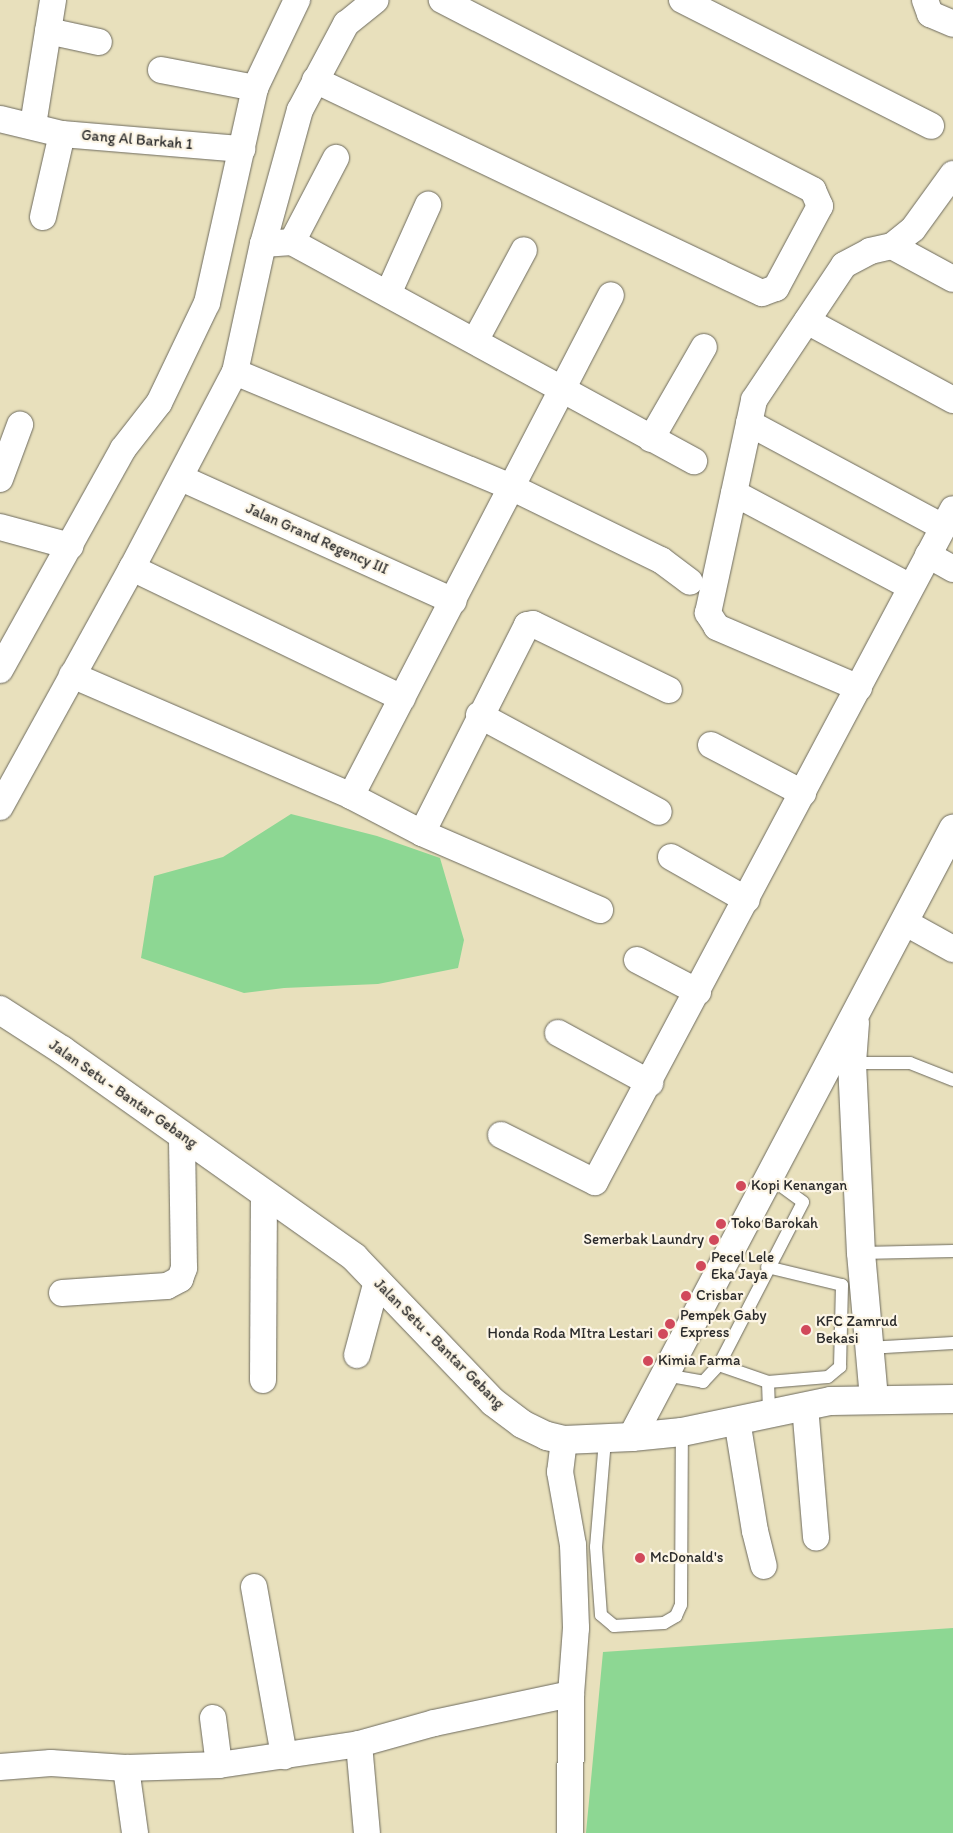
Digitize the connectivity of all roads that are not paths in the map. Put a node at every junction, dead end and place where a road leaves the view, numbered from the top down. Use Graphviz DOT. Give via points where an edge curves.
graph roads {
  1 [pos="53,0"];
  2 [pos="297,0"];
  3 [pos="376,0"];
  4 [pos="442,0"];
  5 [pos="682,0"];
  6 [pos="925,0"];
  7 [pos="953,24"];
  8 [pos="48,31"];
  9 [pos="99,42"];
  10 [pos="161,70"];
  11 [pos="314,80"];
  12 [pos="255,88"];
  13 [pos="0,119"];
  14 [pos="33,125"];
  15 [pos="931,126"];
  16 [pos="62,134"];
  17 [pos="242,149"];
  18 [pos="336,158"];
  19 [pos="953,174"];
  20 [pos="428,205"];
  21 [pos="43,217"];
  22 [pos="292,242"];
  23 [pos="263,244"];
  24 [pos="892,246"];
  25 [pos="524,250"];
  26 [pos="953,279"];
  27 [pos="388,294"];
  28 [pos="611,295"];
  29 [pos="807,321"];
  30 [pos="476,341"];
  31 [pos="704,348"];
  32 [pos="235,372"];
  33 [pos="563,388"];
  34 [pos="953,400"];
  35 [pos="749,423"];
  36 [pos="20,425"];
  37 [pos="651,439"];
  38 [pos="694,461"];
  39 [pos="181,478"];
  40 [pos="0,479"];
  41 [pos="511,487"];
  42 [pos="734,493"];
  43 [pos="948,518"];
  44 [pos="0,527"];
  45 [pos="70,546"];
  46 [pos="928,555"];
  47 [pos="132,568"];
  48 [pos="953,569"];
  49 [pos="690,582"];
  50 [pos="911,587"];
  51 [pos="453,601"];
  52 [pos="0,670"];
  53 [pos="72,675"];
  54 [pos="858,688"];
  55 [pos="669,690"];
  56 [pos="402,698"];
  57 [pos="480,714"];
  58 [pos="711,745"];
  59 [pos="803,793"];
  60 [pos="351,796"];
  61 [pos="0,807"];
  62 [pos="659,812"];
  63 [pos="953,829"];
  64 [pos="422,833"];
  65 [pos="671,857"];
  66 [pos="746,900"];
  67 [pos="600,910"];
  68 [pos="904,922"];
  69 [pos="953,949"];
  70 [pos="636,960"];
  71 [pos="698,992"];
  72 [pos="0,1010"];
  73 [pos="856,1012"];
  74 [pos="558,1033"];
  75 [pos="852,1063"];
  76 [pos="953,1080"];
  77 [pos="650,1083"];
  78 [pos="182,1135"];
  79 [pos="501,1135"];
  80 [pos="770,1177"];
  81 [pos="264,1194"];
  82 [pos="953,1251"];
  83 [pos="861,1254"];
  84 [pos="767,1267"];
  85 [pos="377,1281"];
  86 [pos="62,1293"];
  87 [pos="953,1344"];
  88 [pos="868,1348"];
  89 [pos="357,1355"];
  90 [pos="719,1365"];
  91 [pos="665,1375"];
  92 [pos="262,1380"];
  93 [pos="768,1382"];
  94 [pos="953,1399"];
  95 [pos="874,1400"];
  96 [pos="805,1406"];
  97 [pos="769,1414"];
  98 [pos="737,1420"];
  99 [pos="682,1432"];
  100 [pos="632,1438"];
  101 [pos="564,1440"];
  102 [pos="605,1440"];
  103 [pos="816,1538"];
  104 [pos="764,1566"];
  105 [pos="254,1587"];
  106 [pos="571,1694"];
  107 [pos="213,1718"];
  108 [pos="359,1744"];
  109 [pos="284,1756"];
  110 [pos="219,1765"];
  111 [pos="0,1767"];
  112 [pos="126,1768"];
  113 [pos="135,1833"];
  114 [pos="367,1833"];
  115 [pos="570,1833"];
  1 -- 8 [label="street"];
  2 -- 12 [label="street"];
  3 -- 11 [label="street" via="346,24"];
  4 -- 11 [label="street" via="813,190 820,206 776,288 762,292"];
  5 -- 15 [label="street"];
  6 -- 7 [label="street" via="930,14"];
  8 -- 9 [label="street"];
  8 -- 14 [label="street"];
  10 -- 12 [label="street"];
  11 -- 23 [label="street" via="300,110"];
  12 -- 17 [label="street"];
  13 -- 14 [label="street, Gang Al Barkah 1"];
  14 -- 16 [label="street, Gang Al Barkah 1"];
  16 -- 17 [label="street, Gang Al Barkah 1"];
  16 -- 21 [label="street"];
  17 -- 45 [label="street" via="207,303 159,403 123,449"];
  18 -- 22 [label="street"];
  19 -- 24 [label="street" via="913,229"];
  20 -- 27 [label="street"];
  22 -- 23 [label="street"];
  22 -- 27 [label="street"];
  23 -- 32 [label="street"];
  24 -- 26 [label="street"];
  24 -- 29 [label="street" via="870,251 844,265"];
  25 -- 30 [label="street"];
  27 -- 30 [label="street"];
  28 -- 33 [label="street"];
  29 -- 34 [label="street"];
  29 -- 35 [label="street" via="754,400"];
  30 -- 33 [label="street"];
  31 -- 37 [label="street"];
  32 -- 39 [label="street"];
  32 -- 41 [label="street"];
  33 -- 37 [label="street"];
  33 -- 41 [label="street"];
  35 -- 42 [label="street"];
  35 -- 43 [label="street"];
  36 -- 40 [label="street"];
  37 -- 38 [label="street"];
  39 -- 47 [label="street"];
  39 -- 51 [label="street, Jalan Grand Regency III"];
  41 -- 49 [label="street" via="662,560"];
  41 -- 51 [label="street"];
  42 -- 50 [label="street"];
  42 -- 54 [label="street" via="708,613 717,627"];
  43 -- 46 [label="street"];
  44 -- 45 [label="street"];
  45 -- 52 [label="street"];
  46 -- 48 [label="street"];
  46 -- 50 [label="street"];
  47 -- 53 [label="street"];
  47 -- 56 [label="street"];
  50 -- 54 [label="street"];
  51 -- 56 [label="street"];
  53 -- 60 [label="street"];
  53 -- 61 [label="street"];
  54 -- 59 [label="street"];
  55 -- 57 [label="street" via="530,623"];
  56 -- 60 [label="street"];
  57 -- 62 [label="street"];
  57 -- 64 [label="street"];
  58 -- 59 [label="street"];
  59 -- 66 [label="street"];
  60 -- 64 [label="street"];
  63 -- 68 [label="main road"];
  64 -- 67 [label="street"];
  65 -- 66 [label="street"];
  66 -- 71 [label="street"];
  68 -- 69 [label="street"];
  68 -- 73 [label="main road"];
  70 -- 71 [label="street"];
  71 -- 77 [label="street"];
  72 -- 78 [label="main road, Jalan Setu - Bantar Gebang"];
  73 -- 75 [label="main road"];
  73 -- 80 [label="main road"];
  74 -- 77 [label="street"];
  75 -- 76 [label="lane" via="910,1063"];
  75 -- 83 [label="main road"];
  77 -- 79 [label="street" via="596,1182"];
  78 -- 81 [label="main road, Jalan Setu - Bantar Gebang"];
  78 -- 86 [label="street" via="184,1268 180,1279 167,1286"];
  80 -- 84 [label="lane" via="803,1202"];
  80 -- 91 [label="main road"];
  81 -- 85 [label="main road, Jalan Setu - Bantar Gebang" via="354,1257"];
  81 -- 92 [label="street"];
  82 -- 83 [label="lane"];
  83 -- 88 [label="main road"];
  84 -- 90 [label="lane"];
  84 -- 93 [label="lane" via="842,1285 844,1291 840,1367 836,1374"];
  85 -- 89 [label="street"];
  85 -- 101 [label="main road, Jalan Setu - Bantar Gebang" via="493,1402 522,1424"];
  87 -- 88 [label="lane"];
  88 -- 95 [label="main road"];
  90 -- 91 [label="lane" via="702,1382"];
  90 -- 93 [label="lane"];
  91 -- 100 [label="main road"];
  93 -- 97 [label="lane"];
  94 -- 95 [label="main road, Jalan Setu - Bantar Gebang"];
  95 -- 96 [label="main road, Jalan Setu - Bantar Gebang"];
  96 -- 97 [label="main road, Jalan Setu - Bantar Gebang"];
  96 -- 103 [label="street"];
  97 -- 98 [label="main road, Jalan Setu - Bantar Gebang"];
  98 -- 99 [label="main road, Jalan Setu - Bantar Gebang"];
  98 -- 104 [label="street"];
  99 -- 100 [label="main road, Jalan Setu - Bantar Gebang"];
  99 -- 102 [label="lane" via="681,1606 676,1616 664,1623 614,1626 602,1615 596,1547"];
  100 -- 102 [label="main road, Jalan Setu - Bantar Gebang"];
  101 -- 102 [label="main road, Jalan Setu - Bantar Gebang"];
  101 -- 106 [label="street" via="560,1472 573,1545 576,1628"];
  105 -- 109 [label="street"];
  106 -- 108 [label="street" via="434,1723"];
  106 -- 115 [label="street"];
  107 -- 110 [label="street"];
  108 -- 109 [label="street"];
  108 -- 114 [label="street"];
  109 -- 110 [label="street"];
  110 -- 112 [label="street"];
  111 -- 112 [label="street" via="51,1763"];
  112 -- 113 [label="street"];
}
